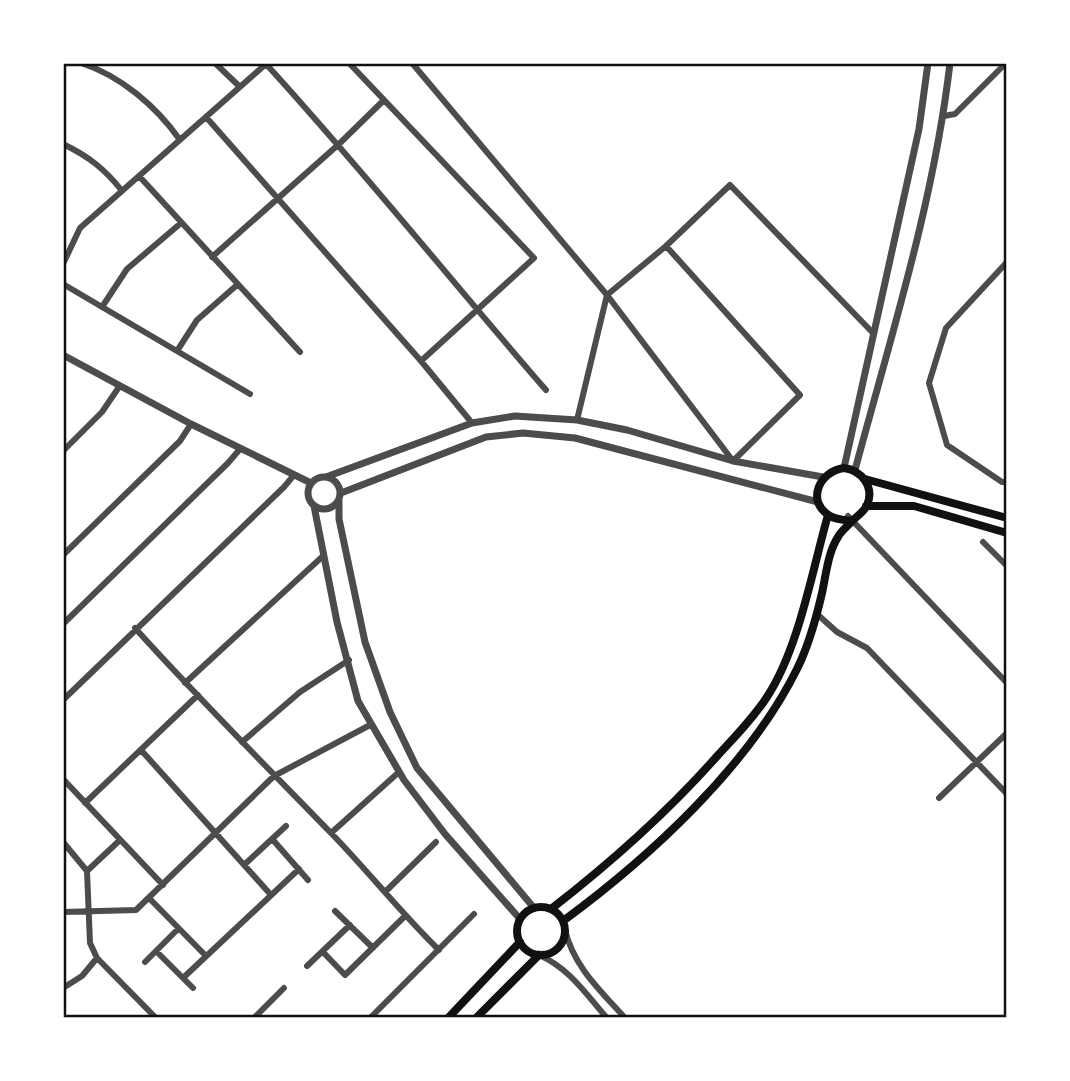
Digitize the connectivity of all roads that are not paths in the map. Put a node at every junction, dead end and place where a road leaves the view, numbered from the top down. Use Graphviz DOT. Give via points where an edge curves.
graph roads {
  1 [pos="81,63"];
  2 [pos="215,63"];
  3 [pos="349,63"];
  4 [pos="412,63"];
  5 [pos="928,63"];
  6 [pos="950,63"];
  7 [pos="1006,63"];
  8 [pos="266,64"];
  9 [pos="240,87"];
  10 [pos="384,100"];
  11 [pos="944,116"];
  12 [pos="206,117"];
  13 [pos="180,140"];
  14 [pos="63,144"];
  15 [pos="339,144"];
  16 [pos="139,176"];
  17 [pos="122,191"];
  18 [pos="278,198"];
  19 [pos="181,223"];
  20 [pos="666,246"];
  21 [pos="65,253"];
  22 [pos="212,257"];
  23 [pos="1007,262"];
  24 [pos="63,264"];
  25 [pos="63,284"];
  26 [pos="237,285"];
  27 [pos="607,295"];
  28 [pos="102,307"];
  29 [pos="477,310"];
  30 [pos="873,333"];
  31 [pos="177,351"];
  32 [pos="300,352"];
  33 [pos="63,355"];
  34 [pos="421,361"];
  35 [pos="119,387"];
  36 [pos="546,390"];
  37 [pos="250,394"];
  38 [pos="577,420"];
  39 [pos="472,423"];
  40 [pos="191,424"];
  41 [pos="240,449"];
  42 [pos="63,451"];
  43 [pos="733,461"];
  44 [pos="844,468"];
  45 [pos="855,470"];
  46 [pos="294,475"];
  47 [pos="326,477"];
  48 [pos="823,477"];
  49 [pos="865,479"];
  50 [pos="1007,482"];
  51 [pos="311,483"];
  52 [pos="340,497"];
  53 [pos="818,502"];
  54 [pos="314,506"];
  55 [pos="866,506"];
  56 [pos="828,515"];
  57 [pos="1007,518"];
  58 [pos="850,519"];
  59 [pos="1007,533"];
  60 [pos="63,542"];
  61 [pos="983,542"];
  62 [pos="69,549"];
  63 [pos="63,555"];
  64 [pos="323,556"];
  65 [pos="1007,566"];
  66 [pos="817,614"];
  67 [pos="63,624"];
  68 [pos="135,628"];
  69 [pos="349,660"];
  70 [pos="1007,683"];
  71 [pos="185,684"];
  72 [pos="198,695"];
  73 [pos="63,700"];
  74 [pos="370,725"];
  75 [pos="1007,733"];
  76 [pos="242,742"];
  77 [pos="141,750"];
  78 [pos="977,762"];
  79 [pos="399,772"];
  80 [pos="274,776"];
  81 [pos="64,781"];
  82 [pos="1007,794"];
  83 [pos="939,798"];
  84 [pos="85,803"];
  85 [pos="286,826"];
  86 [pos="215,833"];
  87 [pos="331,833"];
  88 [pos="120,840"];
  89 [pos="272,840"];
  90 [pos="63,842"];
  91 [pos="436,842"];
  92 [pos="243,865"];
  93 [pos="299,869"];
  94 [pos="87,871"];
  95 [pos="308,880"];
  96 [pos="163,885"];
  97 [pos="385,892"];
  98 [pos="271,895"];
  99 [pos="149,898"];
  100 [pos="534,908"];
  101 [pos="551,909"];
  102 [pos="335,911"];
  103 [pos="63,912"];
  104 [pos="89,913"];
  105 [pos="474,914"];
  106 [pos="405,916"];
  107 [pos="520,919"];
  108 [pos="350,925"];
  109 [pos="564,925"];
  110 [pos="178,929"];
  111 [pos="520,942"];
  112 [pos="373,948"];
  113 [pos="439,950"];
  114 [pos="156,951"];
  115 [pos="323,952"];
  116 [pos="539,955"];
  117 [pos="206,956"];
  118 [pos="97,958"];
  119 [pos="145,962"];
  120 [pos="307,966"];
  121 [pos="183,978"];
  122 [pos="63,988"];
  123 [pos="193,988"];
  124 [pos="284,988"];
  125 [pos="257,1017"];
  126 [pos="156,1018"];
  127 [pos="370,1018"];
  128 [pos="448,1018"];
  129 [pos="476,1018"];
  130 [pos="607,1018"];
  131 [pos="625,1018"];
  1 -- 13 [label="street" via="100,69 137,94"];
  2 -- 9 [label="street"];
  3 -- 10 [label="street"];
  4 -- 27 [label="street"];
  5 -- 30 [label="street" via="919,129"];
  6 -- 11 [label="street"];
  7 -- 11 [label="street" via="956,114"];
  8 -- 9 [label="street"];
  8 -- 15 [label="street"];
  9 -- 12 [label="street"];
  10 -- 15 [label="street"];
  10 -- 29 [label="street" via="534,258"];
  11 -- 45 [label="street"];
  12 -- 13 [label="street"];
  12 -- 18 [label="street"];
  13 -- 16 [label="street"];
  14 -- 17 [label="street" via="106,170"];
  15 -- 18 [label="street"];
  15 -- 29 [label="street"];
  16 -- 17 [label="street"];
  16 -- 19 [label="street"];
  17 -- 21 [label="street" via="80,228"];
  18 -- 22 [label="street"];
  18 -- 34 [label="street"];
  19 -- 22 [label="street"];
  19 -- 28 [label="street" via="127,269"];
  20 -- 27 [label="street"];
  20 -- 30 [label="street" via="730,185"];
  20 -- 43 [label="street" via="800,395"];
  21 -- 24 [label="street"];
  22 -- 26 [label="street"];
  23 -- 50 [label="street" via="946,328 929,383 947,445"];
  25 -- 28 [label="street"];
  26 -- 31 [label="street" via="197,320"];
  26 -- 32 [label="street"];
  27 -- 38 [label="street"];
  27 -- 43 [label="street"];
  28 -- 31 [label="street"];
  29 -- 34 [label="street"];
  29 -- 36 [label="street"];
  30 -- 44 [label="street"];
  31 -- 37 [label="street"];
  33 -- 35 [label="street"];
  34 -- 39 [label="street"];
  35 -- 40 [label="street"];
  35 -- 42 [label="street" via="102,412"];
  38 -- 39 [label="street" via="515,416"];
  38 -- 43 [label="street"];
  39 -- 47 [label="street"];
  40 -- 41 [label="street"];
  40 -- 62 [label="street" via="180,441"];
  41 -- 46 [label="street"];
  41 -- 67 [label="street"];
  43 -- 48 [label="street"];
  44 -- 45 [label="main road"];
  44 -- 48 [label="main road"];
  45 -- 49 [label="main road"];
  46 -- 51 [label="street"];
  46 -- 68 [label="street"];
  47 -- 51 [label="street"];
  47 -- 52 [label="street" via="339,486"];
  48 -- 53 [label="main road"];
  49 -- 55 [label="main road" via="869,492"];
  49 -- 57 [label="main road"];
  51 -- 54 [label="street" via="308,496"];
  52 -- 53 [label="street" via="486,437 523,433 575,438"];
  52 -- 54 [label="street" via="328,510"];
  52 -- 100 [label="street" via="346,555 365,642 416,768"];
  53 -- 56 [label="main road"];
  54 -- 64 [label="street"];
  55 -- 58 [label="main road"];
  55 -- 59 [label="main road" via="914,506"];
  56 -- 58 [label="main road"];
  56 -- 101 [label="main road" via="790,651 768,696 653,825"];
  58 -- 66 [label="main road" via="830,557"];
  58 -- 70 [label="street"];
  60 -- 62 [label="street"];
  61 -- 65 [label="street"];
  62 -- 63 [label="street"];
  64 -- 69 [label="street"];
  64 -- 71 [label="street"];
  66 -- 78 [label="street" via="843,636 867,648"];
  66 -- 109 [label="main road" via="799,666 764,725 660,841"];
  68 -- 71 [label="street"];
  68 -- 73 [label="street"];
  69 -- 74 [label="street" via="358,701"];
  69 -- 76 [label="street" via="300,692"];
  71 -- 72 [label="street"];
  72 -- 76 [label="street"];
  72 -- 77 [label="street"];
  74 -- 79 [label="street"];
  74 -- 80 [label="street"];
  75 -- 78 [label="street"];
  76 -- 80 [label="street"];
  77 -- 84 [label="street"];
  77 -- 86 [label="street"];
  78 -- 82 [label="street"];
  78 -- 83 [label="street"];
  79 -- 87 [label="street"];
  79 -- 107 [label="street" via="445,834"];
  80 -- 86 [label="street"];
  80 -- 87 [label="street"];
  81 -- 84 [label="street"];
  84 -- 88 [label="street"];
  85 -- 89 [label="street"];
  86 -- 92 [label="street"];
  86 -- 96 [label="street"];
  87 -- 97 [label="street"];
  88 -- 94 [label="street"];
  88 -- 96 [label="street"];
  89 -- 92 [label="street"];
  89 -- 93 [label="street"];
  90 -- 94 [label="street"];
  91 -- 97 [label="street"];
  92 -- 98 [label="street"];
  93 -- 95 [label="street"];
  93 -- 98 [label="street"];
  94 -- 104 [label="street"];
  96 -- 99 [label="street"];
  97 -- 106 [label="street"];
  98 -- 117 [label="street"];
  99 -- 104 [label="street" via="136,910"];
  99 -- 110 [label="street"];
  100 -- 101 [label="main road"];
  100 -- 107 [label="main road"];
  101 -- 109 [label="main road"];
  102 -- 108 [label="street"];
  103 -- 104 [label="street"];
  104 -- 118 [label="street" via="90,943"];
  105 -- 113 [label="street"];
  106 -- 112 [label="street"];
  106 -- 113 [label="street"];
  107 -- 111 [label="main road"];
  108 -- 112 [label="street"];
  108 -- 115 [label="street"];
  109 -- 116 [label="main road" via="565,938 555,951"];
  109 -- 131 [label="street" via="582,970"];
  110 -- 114 [label="street"];
  110 -- 117 [label="street"];
  111 -- 116 [label="main road"];
  111 -- 128 [label="main road"];
  112 -- 115 [label="street" via="345,975"];
  113 -- 127 [label="street"];
  114 -- 119 [label="street"];
  114 -- 121 [label="street"];
  115 -- 120 [label="street"];
  116 -- 129 [label="main road"];
  116 -- 130 [label="street" via="556,962"];
  117 -- 121 [label="street"];
  118 -- 122 [label="street" via="82,976"];
  118 -- 126 [label="street"];
  121 -- 123 [label="street"];
  124 -- 125 [label="street"];
}
